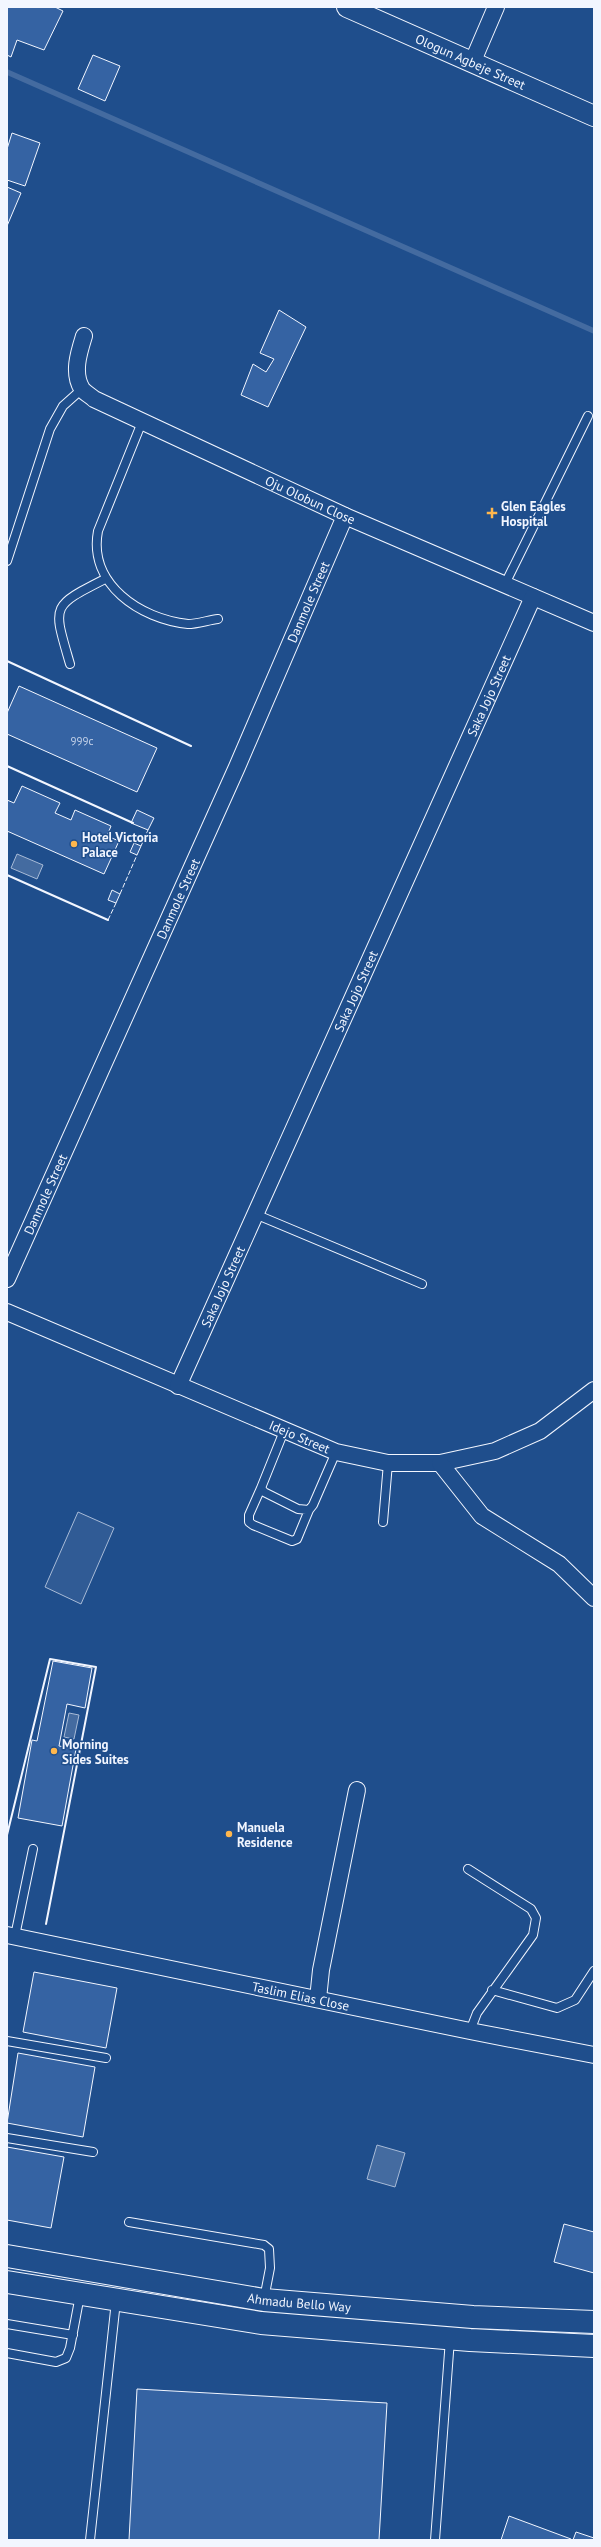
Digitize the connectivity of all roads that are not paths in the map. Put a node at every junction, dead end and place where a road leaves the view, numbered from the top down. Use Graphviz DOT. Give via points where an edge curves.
graph roads {
  1 [pos="347,7"];
  2 [pos="496,7"];
  3 [pos="472,62"];
  4 [pos="594,116"];
  5 [pos="84,336"];
  6 [pos="82,389"];
  7 [pos="588,416"];
  8 [pos="142,422"];
  9 [pos="345,516"];
  10 [pos="7,561"];
  11 [pos="105,579"];
  12 [pos="505,584"];
  13 [pos="533,597"];
  14 [pos="218,618"];
  15 [pos="594,623"];
  16 [pos="70,664"];
  17 [pos="255,1214"];
  18 [pos="7,1279"];
  19 [pos="422,1284"];
  20 [pos="7,1312"];
  21 [pos="178,1386"];
  22 [pos="594,1390"];
  23 [pos="284,1431"];
  24 [pos="336,1452"];
  25 [pos="388,1463"];
  26 [pos="440,1463"];
  27 [pos="261,1488"];
  28 [pos="310,1510"];
  29 [pos="383,1522"];
  30 [pos="594,1598"];
  31 [pos="357,1790"];
  32 [pos="33,1849"];
  33 [pos="468,1869"];
  34 [pos="11,1936"];
  35 [pos="594,1971"];
  36 [pos="492,1990"];
  37 [pos="318,1999"];
  38 [pos="470,2031"];
  39 [pos="7,2041"];
  40 [pos="594,2055"];
  41 [pos="106,2058"];
  42 [pos="7,2138"];
  43 [pos="92,2152"];
  44 [pos="129,2222"];
  45 [pos="7,2256"];
  46 [pos="7,2282"];
  47 [pos="81,2295"];
  48 [pos="116,2300"];
  49 [pos="264,2300"];
  50 [pos="509,2319"];
  51 [pos="594,2322"];
  52 [pos="7,2324"];
  53 [pos="73,2335"];
  54 [pos="450,2338"];
  55 [pos="507,2342"];
  56 [pos="594,2346"];
  57 [pos="7,2353"];
  58 [pos="90,2540"];
  59 [pos="435,2540"];
  1 -- 3 [label="street, Ologun Agbeje Street"];
  2 -- 3 [label="street"];
  3 -- 4 [label="street, Ologun Agbeje Street"];
  5 -- 6 [label="street" via="77,356"];
  6 -- 8 [label="street, Oju Olobun Close" via="94,400"];
  6 -- 10 [label="lane" via="63,406 50,429"];
  7 -- 12 [label="lane"];
  8 -- 9 [label="street, Oju Olobun Close"];
  8 -- 11 [label="lane" via="98,531 95,544"];
  9 -- 12 [label="street, Oju Olobun Close"];
  9 -- 18 [label="street, Danmole Street" via="236,767"];
  11 -- 14 [label="lane" via="118,594 139,608 160,617 189,624"];
  11 -- 16 [label="lane" via="70,596 59,612 59,625"];
  12 -- 13 [label="street, Oju Olobun Close"];
  13 -- 15 [label="street, Oju Olobun Close"];
  13 -- 17 [label="street, Saka Jojo Street"];
  17 -- 19 [label="lane"];
  17 -- 21 [label="street, Saka Jojo Street"];
  20 -- 21 [label="street, Idejo Street"];
  21 -- 23 [label="street, Idejo Street"];
  22 -- 26 [label="street, Idejo Street" via="540,1431 495,1451"];
  23 -- 24 [label="street, Idejo Street"];
  23 -- 27 [label="lane"];
  24 -- 25 [label="street, Idejo Street"];
  24 -- 28 [label="lane"];
  25 -- 26 [label="street, Idejo Street"];
  25 -- 29 [label="lane"];
  26 -- 30 [label="street" via="482,1516 559,1564"];
  27 -- 28 [label="lane" via="298,1509"];
  27 -- 28 [label="lane" via="249,1515 249,1522 253,1525 292,1541 300,1534"];
  31 -- 37 [label="street" via="321,1970"];
  32 -- 34 [label="lane"];
  33 -- 36 [label="lane" via="530,1909 536,1918 533,1935"];
  34 -- 37 [label="street, Taslim Elias Close"];
  35 -- 36 [label="lane" via="575,2000 558,2008"];
  36 -- 38 [label="lane" via="476,2013"];
  37 -- 38 [label="street, Taslim Elias Close"];
  38 -- 40 [label="street, Taslim Elias Close"];
  39 -- 41 [label="lane"];
  42 -- 43 [label="lane"];
  44 -- 49 [label="lane" via="264,2245 270,2249 271,2258"];
  45 -- 49 [label="highway, Ahmadu Bello Way"];
  46 -- 47 [label="highway, Ahmadu Bello Way"];
  47 -- 48 [label="highway, Ahmadu Bello Way"];
  47 -- 53 [label="lane"];
  48 -- 54 [label="highway, Ahmadu Bello Way" via="261,2323"];
  48 -- 58 [label="lane"];
  49 -- 50 [label="highway, Ahmadu Bello Way"];
  50 -- 51 [label="highway, Ahmadu Bello Way"];
  50 -- 55 [label="highway"];
  52 -- 53 [label="lane"];
  53 -- 57 [label="lane" via="66,2358 56,2362"];
  54 -- 55 [label="highway, Ahmadu Bello Way"];
  54 -- 59 [label="lane"];
  55 -- 56 [label="highway, Ahmadu Bello Way"];
}
